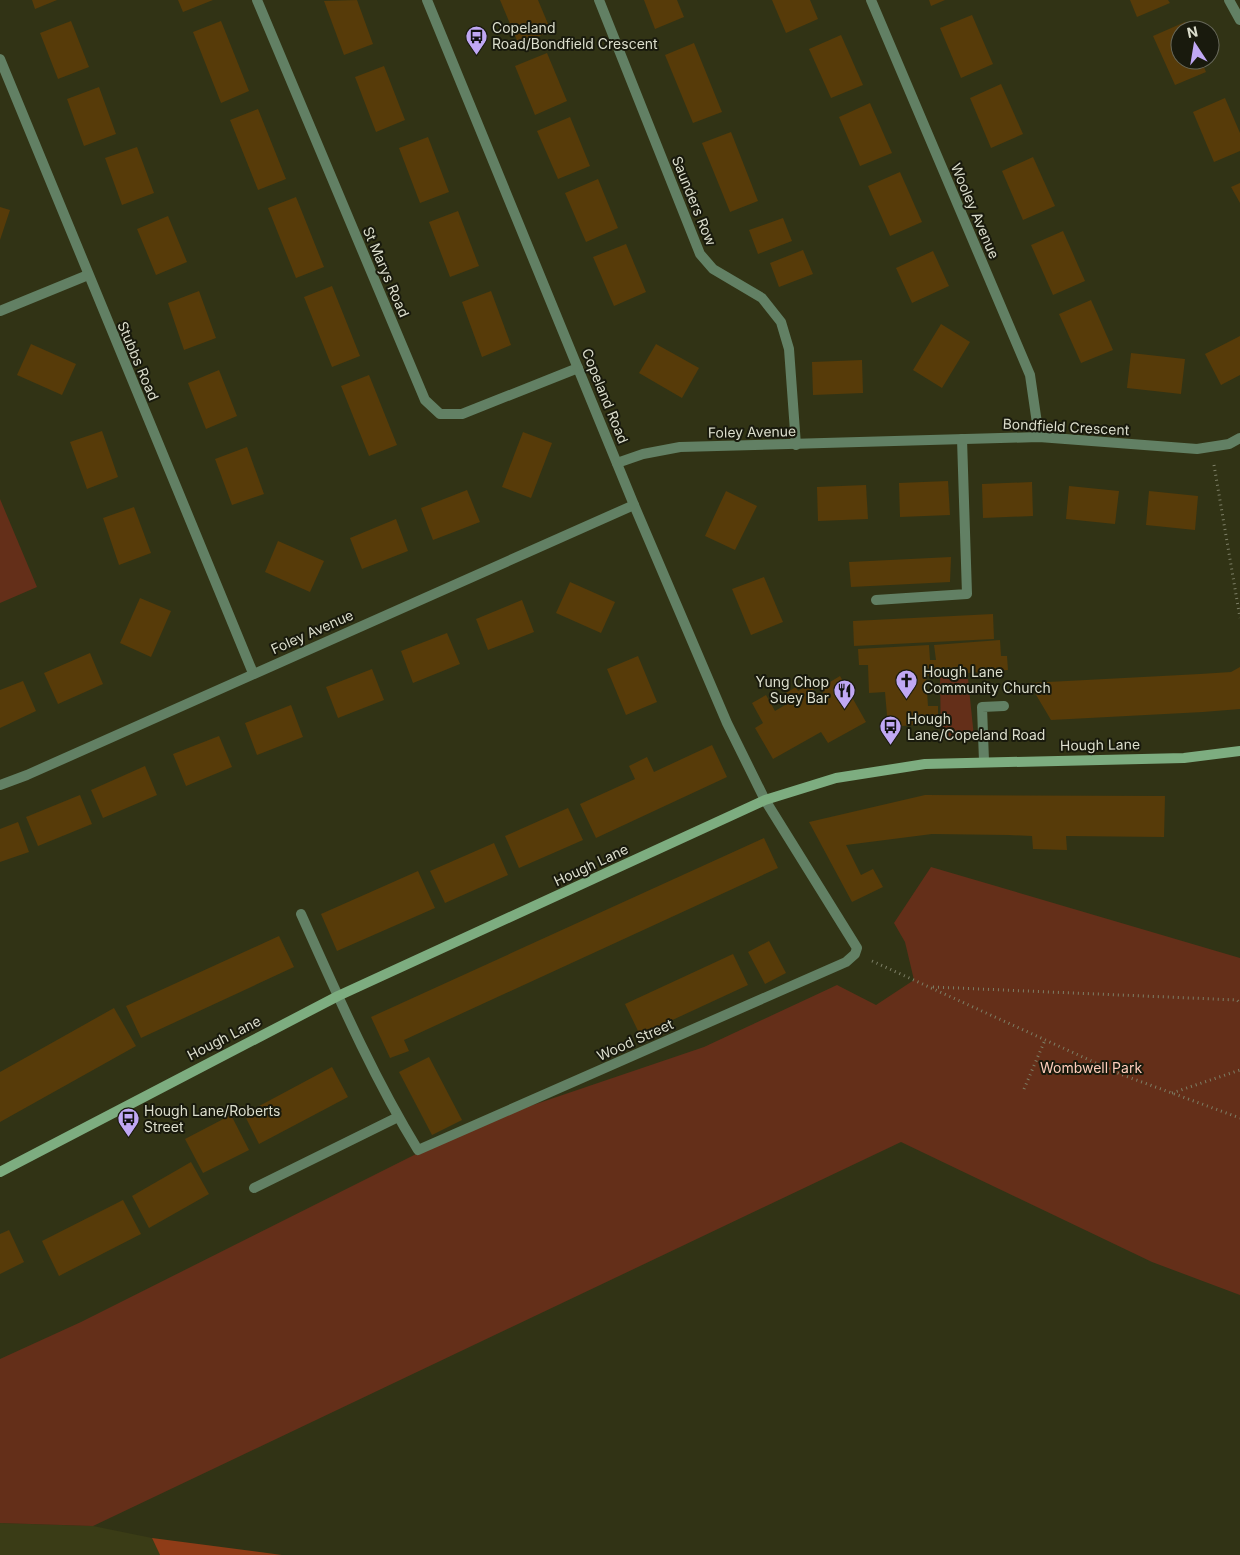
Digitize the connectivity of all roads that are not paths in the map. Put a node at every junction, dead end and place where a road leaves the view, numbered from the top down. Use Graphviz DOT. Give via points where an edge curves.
graph roads {
  1 [pos="257,0"];
  2 [pos="427,0"];
  3 [pos="599,0"];
  4 [pos="871,0"];
  5 [pos="1230,0"];
  6 [pos="1240,20"];
  7 [pos="0,59"];
  8 [pos="88,275"];
  9 [pos="0,311"];
  10 [pos="578,368"];
  11 [pos="1038,437"];
  12 [pos="962,438"];
  13 [pos="1240,438"];
  14 [pos="890,440"];
  15 [pos="796,445"];
  16 [pos="617,463"];
  17 [pos="634,504"];
  18 [pos="876,600"];
  19 [pos="253,674"];
  20 [pos="1004,706"];
  21 [pos="1240,751"];
  22 [pos="984,762"];
  23 [pos="0,785"];
  24 [pos="765,800"];
  25 [pos="301,914"];
  26 [pos="338,996"];
  27 [pos="398,1117"];
  28 [pos="0,1172"];
  29 [pos="254,1188"];
  1 -- 10 [label="street, St Marys Road" via="425,400 440,414 462,414"];
  2 -- 10 [label="street, Copeland Road"];
  3 -- 15 [label="street, Saunders Row" via="700,254 713,269 762,298 781,322 788,350"];
  4 -- 11 [label="street, Wooley Avenue" via="1030,375"];
  5 -- 6 [label="street"];
  7 -- 8 [label="street, Stubbs Road"];
  8 -- 9 [label="street"];
  8 -- 19 [label="street, Stubbs Road"];
  10 -- 16 [label="street, Copeland Road"];
  11 -- 12 [label="street, Bondfield Crescent"];
  11 -- 13 [label="street, Bondfield Crescent" via="1197,449 1229,444"];
  12 -- 14 [label="street, Bondfield Crescent"];
  12 -- 18 [label="street" via="967,594"];
  14 -- 15 [label="street, Foley Avenue"];
  15 -- 16 [label="street, Foley Avenue" via="680,447"];
  16 -- 17 [label="street, Copeland Road"];
  17 -- 19 [label="street, Foley Avenue"];
  17 -- 24 [label="street, Copeland Road" via="727,723"];
  19 -- 23 [label="street, Foley Avenue" via="27,776"];
  20 -- 22 [label="street" via="982,707"];
  21 -- 22 [label="main road, Hough Lane" via="1184,758"];
  22 -- 24 [label="main road, Hough Lane" via="925,764 836,778"];
  24 -- 26 [label="main road, Hough Lane"];
  24 -- 27 [label="street, Wood Street" via="856,948 855,954 846,962 418,1150"];
  25 -- 26 [label="street, Wood Street"];
  26 -- 27 [label="street, Wood Street"];
  26 -- 28 [label="main road, Hough Lane"];
  27 -- 29 [label="street"];
}
